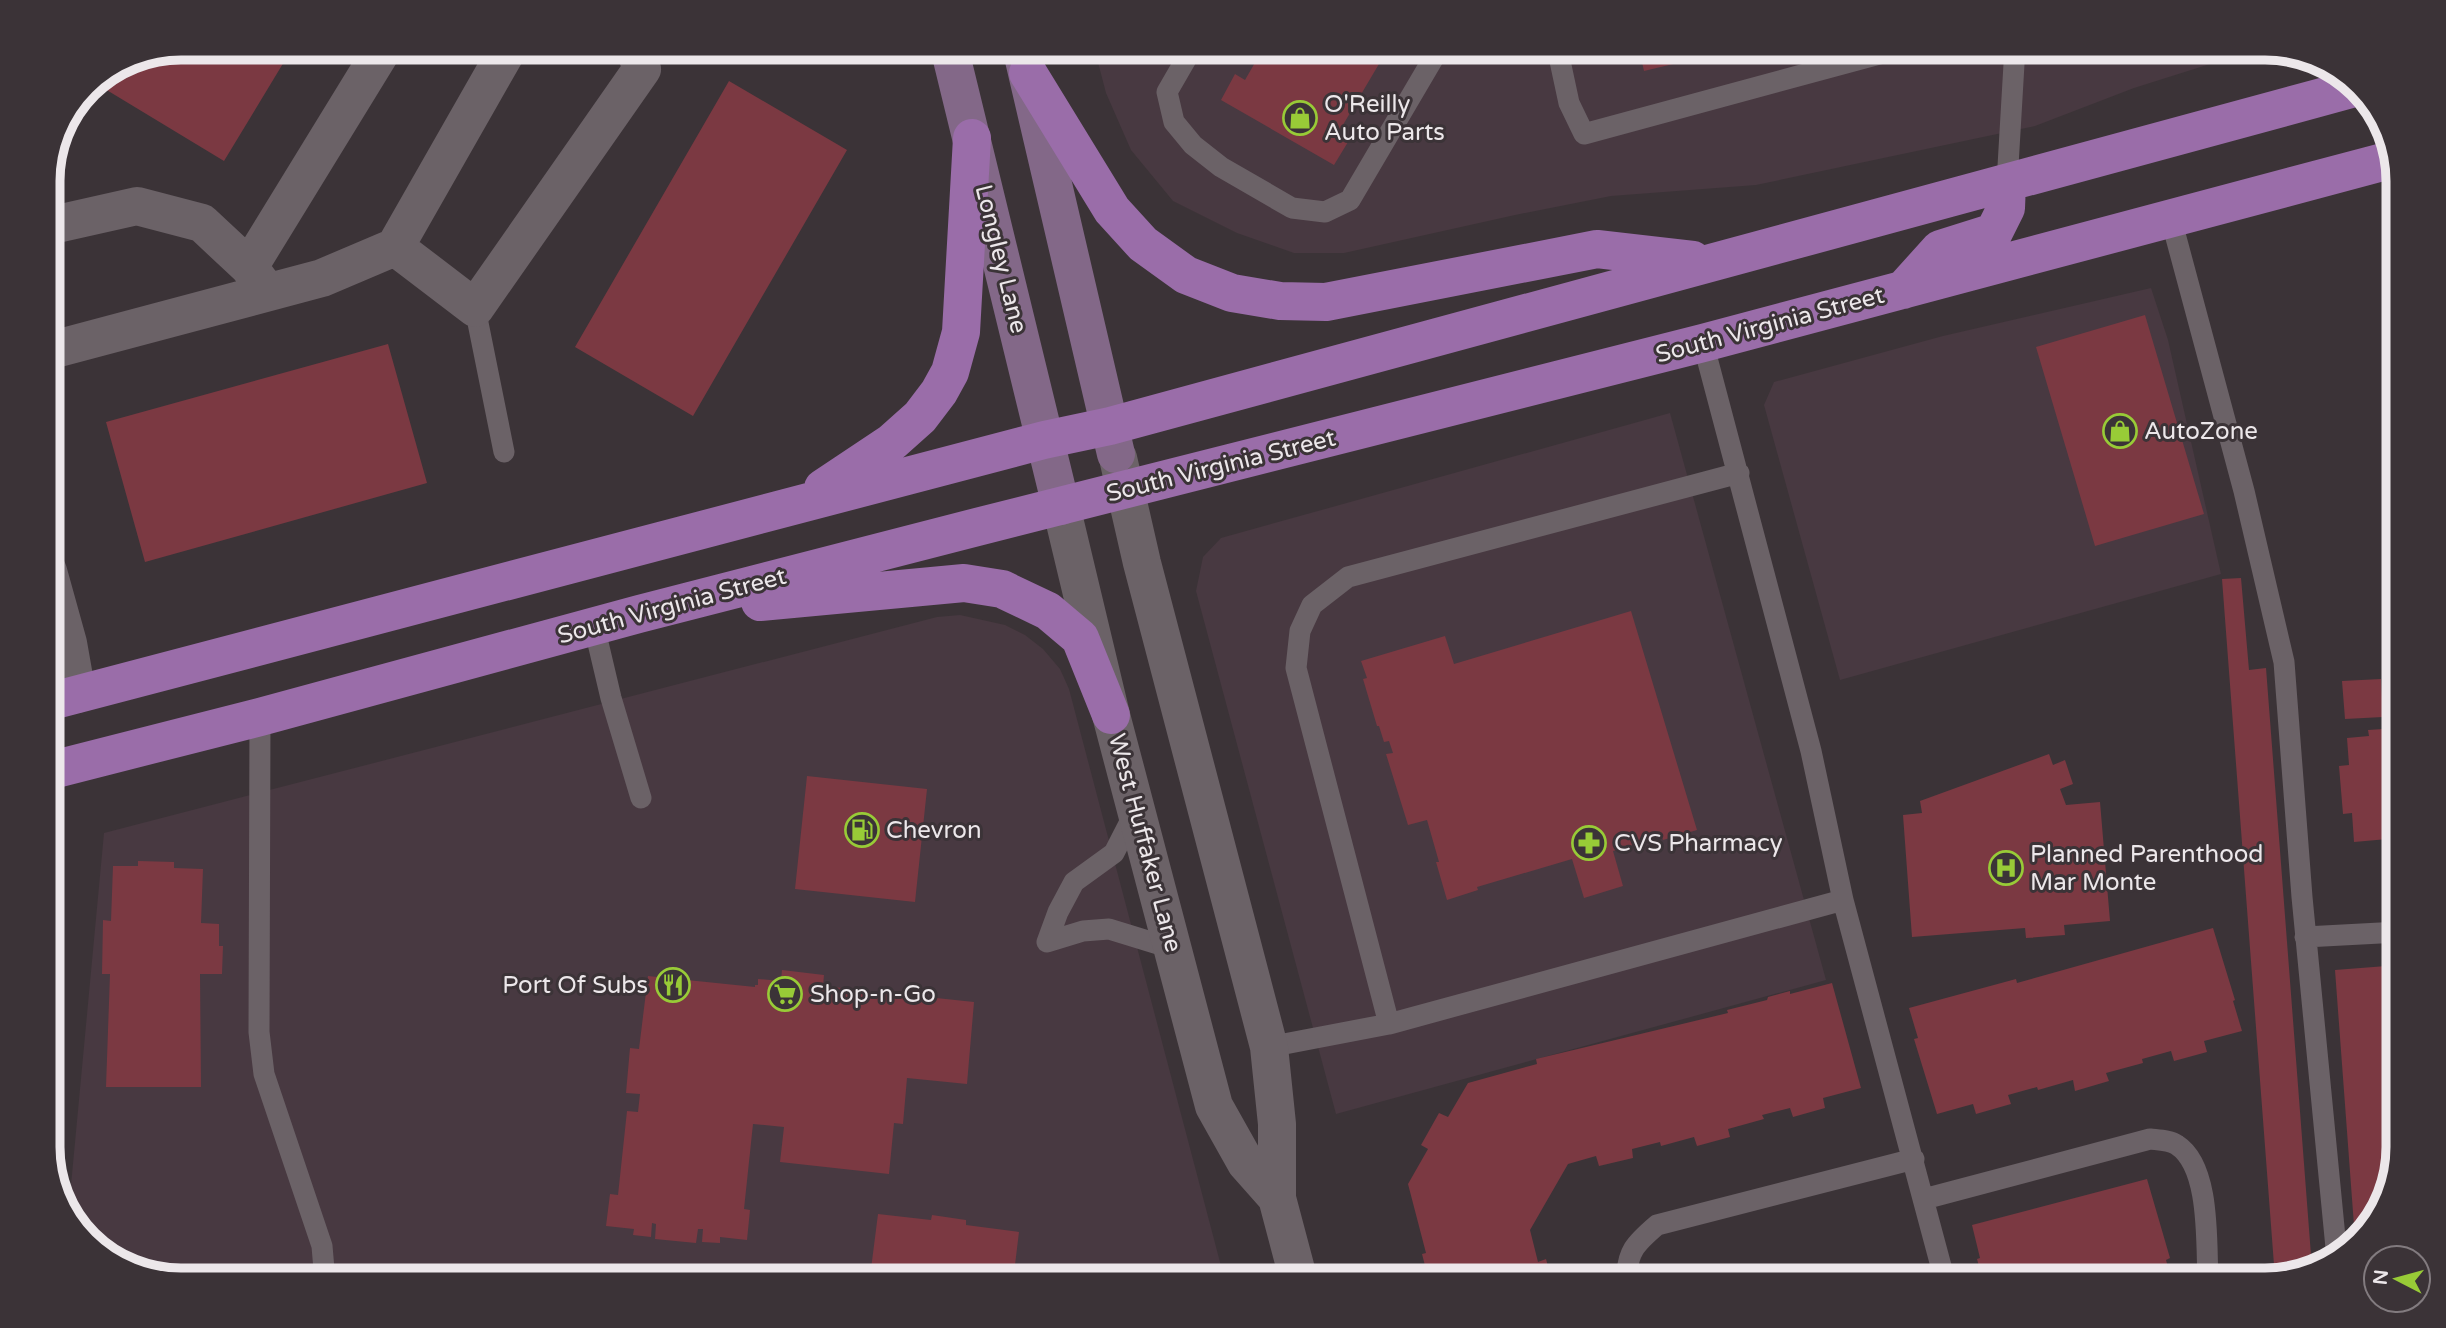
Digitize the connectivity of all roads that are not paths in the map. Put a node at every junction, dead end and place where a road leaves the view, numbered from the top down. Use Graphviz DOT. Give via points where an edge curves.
graph roads {
  1 [pos="377,60"];
  2 [pos="502,60"];
  3 [pos="639,60"];
  4 [pos="952,60"];
  5 [pos="1024,60"];
  6 [pos="1185,60"];
  7 [pos="1432,60"];
  8 [pos="1560,60"];
  9 [pos="1857,60"];
  10 [pos="2014,60"];
  11 [pos="2346,91"];
  12 [pos="972,138"];
  13 [pos="2385,162"];
  14 [pos="2007,183"];
  15 [pos="2171,219"];
  16 [pos="60,223"];
  17 [pos="395,247"];
  18 [pos="1713,263"];
  19 [pos="258,280"];
  20 [pos="1903,290"];
  21 [pos="475,308"];
  22 [pos="1703,343"];
  23 [pos="60,347"];
  24 [pos="1113,440"];
  25 [pos="504,452"];
  26 [pos="1052,472"];
  27 [pos="1739,473"];
  28 [pos="1125,491"];
  29 [pos="797,505"];
  30 [pos="60,614"];
  31 [pos="639,614"];
  32 [pos="594,626"];
  33 [pos="62,698"];
  34 [pos="1111,715"];
  35 [pos="260,717"];
  36 [pos="60,768"];
  37 [pos="641,797"];
  38 [pos="1136,810"];
  39 [pos="1843,900"];
  40 [pos="2386,933"];
  41 [pos="2305,937"];
  42 [pos="1174,949"];
  43 [pos="1389,1024"];
  44 [pos="1269,1046"];
  45 [pos="1914,1159"];
  46 [pos="1277,1199"];
  47 [pos="1924,1199"];
  48 [pos="2336,1245"];
  49 [pos="324,1268"];
  50 [pos="1295,1268"];
  51 [pos="1627,1268"];
  52 [pos="1942,1268"];
  53 [pos="2207,1268"];
  1 -- 19 [label="street"];
  2 -- 17 [label="street"];
  3 -- 21 [label="street" via="642,69"];
  4 -- 12 [label="main road, Longley Lane"];
  5 -- 18 [label="main road" via="1112,209 1135,235 1186,275 1232,293 1326,302 1597,248"];
  5 -- 24 [label="main road"];
  6 -- 7 [label="lane" via="1167,92 1174,122 1193,145 1221,167 1292,208 1325,212 1350,200"];
  8 -- 9 [label="lane" via="1569,103 1584,134"];
  10 -- 14 [label="lane"];
  11 -- 14 [label="main road, South Virginia Street"];
  12 -- 26 [label="main road, Longley Lane"];
  12 -- 29 [label="main road" via="961,332 950,372 920,417 892,442"];
  13 -- 15 [label="main road, South Virginia Street"];
  14 -- 18 [label="main road, South Virginia Street"];
  14 -- 20 [label="main road" via="2006,208 1994,232 1940,249"];
  15 -- 20 [label="main road, South Virginia Street"];
  15 -- 41 [label="lane" via="2244,491 2284,662"];
  16 -- 19 [label="street" via="137,206 202,223"];
  17 -- 19 [label="street" via="322,278"];
  17 -- 21 [label="street"];
  18 -- 24 [label="main road, South Virginia Street"];
  19 -- 23 [label="street"];
  20 -- 22 [label="main road, South Virginia Street"];
  21 -- 25 [label="lane"];
  22 -- 27 [label="lane"];
  22 -- 28 [label="main road, South Virginia Street"];
  24 -- 26 [label="main road, South Virginia Street"];
  24 -- 28 [label="street, West Huffaker Lane"];
  26 -- 28 [label="main road, South Virginia Street"];
  26 -- 29 [label="main road, South Virginia Street"];
  26 -- 31 [label="main road, South Virginia Street"];
  26 -- 34 [label="street, West Huffaker Lane"];
  27 -- 39 [label="lane" via="1811,751"];
  27 -- 43 [label="lane" via="1348,577 1312,604 1300,631 1296,668"];
  28 -- 44 [label="street, West Huffaker Lane"];
  29 -- 33 [label="main road, South Virginia Street"];
  30 -- 33 [label="street" via="68,643"];
  31 -- 32 [label="main road, South Virginia Street"];
  31 -- 34 [label="main road" via="964,583 1002,589 1048,611 1080,638"];
  32 -- 35 [label="main road, South Virginia Street"];
  32 -- 37 [label="lane"];
  34 -- 38 [label="street, West Huffaker Lane"];
  35 -- 36 [label="main road, South Virginia Street"];
  35 -- 49 [label="lane" via="264,1074 321,1245"];
  38 -- 42 [label="street, West Huffaker Lane"];
  38 -- 42 [label="lane" via="1114,853 1074,882 1047,942 1109,929"];
  39 -- 43 [label="lane"];
  39 -- 45 [label="lane"];
  40 -- 41 [label="lane"];
  41 -- 48 [label="lane"];
  42 -- 46 [label="street, West Huffaker Lane" via="1214,1106 1245,1163"];
  43 -- 44 [label="lane"];
  44 -- 46 [label="street, West Huffaker Lane" via="1277,1124"];
  45 -- 47 [label="lane"];
  45 -- 51 [label="lane" via="1657,1225 1635,1243"];
  46 -- 50 [label="street, West Huffaker Lane"];
  47 -- 52 [label="lane"];
  47 -- 53 [label="lane" via="2150,1139 2176,1143 2193,1161 2203,1195"];
}
